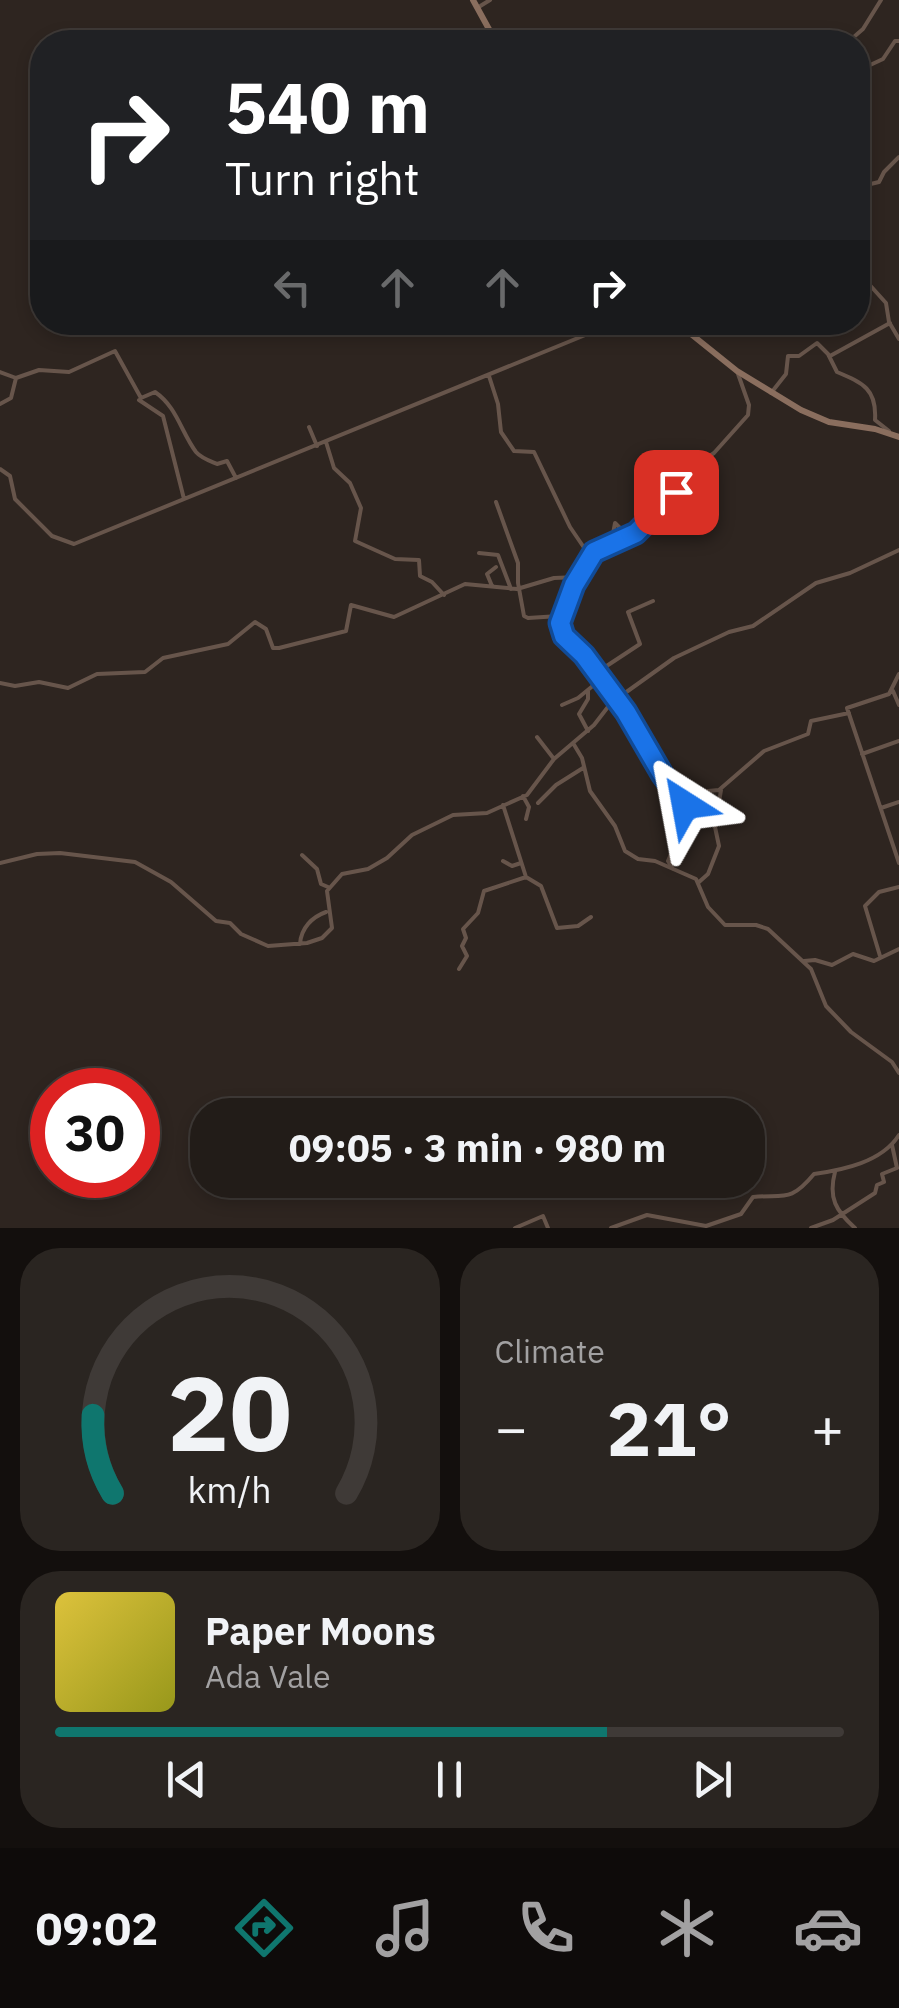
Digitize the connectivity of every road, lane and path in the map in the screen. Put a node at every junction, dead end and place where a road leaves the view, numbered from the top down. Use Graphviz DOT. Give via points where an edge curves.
graph roads {
  1 [pos="490,0"];
  2 [pos="881,0"];
  3 [pos="476,4"];
  4 [pos="490,30"];
  5 [pos="862,30"];
  6 [pos="899,41"];
  7 [pos="870,65"];
  8 [pos="899,157"];
  9 [pos="870,184"];
  10 [pos="870,285"];
  11 [pos="890,324"];
  12 [pos="587,335"];
  13 [pos="692,335"];
  14 [pos="869,335"];
  15 [pos="870,335"];
  16 [pos="899,338"];
  17 [pos="830,356"];
  18 [pos="737,371"];
  19 [pos="0,372"];
  20 [pos="489,376"];
  21 [pos="16,378"];
  22 [pos="771,393"];
  23 [pos="138,400"];
  24 [pos="0,404"];
  25 [pos="309,427"];
  26 [pos="896,436"];
  27 [pos="326,442"];
  28 [pos="317,446"];
  29 [pos="0,468"];
  30 [pos="236,478"];
  31 [pos="184,499"];
  32 [pos="496,502"];
  33 [pos="629,537"];
  34 [pos="611,544"];
  35 [pos="899,550"];
  36 [pos="479,554"];
  37 [pos="590,556"];
  38 [pos="496,567"];
  39 [pos="578,577"];
  40 [pos="492,586"];
  41 [pos="511,589"];
  42 [pos="519,589"];
  43 [pos="444,596"];
  44 [pos="653,600"];
  45 [pos="561,616"];
  46 [pos="596,673"];
  47 [pos="899,674"];
  48 [pos="600,680"];
  49 [pos="0,684"];
  50 [pos="588,691"];
  51 [pos="893,691"];
  52 [pos="616,699"];
  53 [pos="562,705"];
  54 [pos="899,705"];
  55 [pos="849,713"];
  56 [pos="588,731"];
  57 [pos="537,737"];
  58 [pos="899,740"];
  59 [pos="573,742"];
  60 [pos="862,754"];
  61 [pos="554,759"];
  62 [pos="583,768"];
  63 [pos="721,788"];
  64 [pos="523,796"];
  65 [pos="899,802"];
  66 [pos="538,803"];
  67 [pos="682,804"];
  68 [pos="503,806"];
  69 [pos="881,808"];
  70 [pos="526,819"];
  71 [pos="302,855"];
  72 [pos="503,861"];
  73 [pos="0,863"];
  74 [pos="521,863"];
  75 [pos="899,863"];
  76 [pos="673,869"];
  77 [pos="526,877"];
  78 [pos="699,882"];
  79 [pos="328,887"];
  80 [pos="899,887"];
  81 [pos="328,910"];
  82 [pos="591,917"];
  83 [pos="300,944"];
  84 [pos="899,949"];
  85 [pos="880,956"];
  86 [pos="804,961"];
  87 [pos="460,969"];
  88 [pos="899,1060"];
  89 [pos="892,1062"];
  90 [pos="899,1073"];
  91 [pos="899,1135"];
  92 [pos="892,1145"];
  93 [pos="834,1172"];
  94 [pos="840,1216"];
  95 [pos="515,1228"];
  96 [pos="548,1228"];
  97 [pos="611,1228"];
  98 [pos="811,1228"];
  99 [pos="855,1228"];
  1 -- 3 [label="street"];
  2 -- 5 [label="street"];
  3 -- 4 [label="street"];
  6 -- 7 [label="street"];
  8 -- 9 [label="street"];
  10 -- 11 [label="street" via="886,303"];
  11 -- 15 [label="street"];
  11 -- 16 [label="street"];
  12 -- 20 [label="street"];
  13 -- 18 [label="street"];
  14 -- 17 [label="street"];
  17 -- 22 [label="street" via="816,342 788,356 786,374"];
  17 -- 26 [label="street" via="838,372 863,382 875,403 875,420"];
  18 -- 22 [label="street"];
  18 -- 33 [label="street" via="748,415"];
  19 -- 21 [label="street"];
  20 -- 27 [label="street"];
  20 -- 37 [label="street" via="506,442 512,450 534,452"];
  21 -- 24 [label="street" via="11,398"];
  21 -- 30 [label="street" via="39,370 70,372 115,351 140,398 160,394 199,456 228,462"];
  22 -- 26 [label="street" via="829,422"];
  23 -- 31 [label="street" via="163,416"];
  25 -- 28 [label="street"];
  27 -- 28 [label="street"];
  27 -- 43 [label="street" via="334,468 361,508 355,541 395,559 419,560 420,576"];
  28 -- 30 [label="street"];
  29 -- 31 [label="street" via="10,476 15,499 52,536 73,544"];
  30 -- 31 [label="street"];
  32 -- 42 [label="street" via="518,564"];
  33 -- 34 [label="street"];
  33 -- 34 [label="street" via="615,523"];
  34 -- 37 [label="street"];
  35 -- 52 [label="street" via="816,583 750,628 678,655"];
  36 -- 41 [label="street" via="498,555"];
  37 -- 39 [label="street"];
  38 -- 40 [label="street" via="486,574"];
  39 -- 42 [label="street"];
  39 -- 45 [label="street"];
  40 -- 41 [label="street"];
  40 -- 43 [label="street" via="465,584"];
  41 -- 42 [label="street"];
  42 -- 45 [label="street" via="526,617"];
  43 -- 49 [label="street" via="394,617 350,605 346,631 279,648 255,622 228,644 164,658 144,672 98,674 68,688"];
  44 -- 46 [label="street" via="628,612 638,646"];
  45 -- 46 [label="street" via="564,636"];
  46 -- 48 [label="street"];
  47 -- 51 [label="street"];
  48 -- 50 [label="street"];
  48 -- 52 [label="street"];
  50 -- 53 [label="street"];
  50 -- 56 [label="street" via="579,714"];
  51 -- 54 [label="street"];
  51 -- 55 [label="street" via="850,705"];
  52 -- 56 [label="street"];
  52 -- 67 [label="street"];
  55 -- 60 [label="street"];
  55 -- 63 [label="street" via="811,722 808,734 758,754"];
  56 -- 59 [label="street"];
  57 -- 61 [label="street"];
  58 -- 60 [label="street"];
  59 -- 61 [label="street"];
  59 -- 62 [label="street"];
  60 -- 69 [label="street"];
  61 -- 64 [label="street"];
  62 -- 66 [label="street"];
  62 -- 76 [label="street" via="625,852"];
  63 -- 67 [label="street" via="696,792"];
  63 -- 78 [label="street" via="719,846"];
  64 -- 68 [label="street"];
  64 -- 70 [label="street"];
  65 -- 69 [label="street"];
  67 -- 76 [label="street" via="690,810 671,848"];
  68 -- 74 [label="street"];
  68 -- 79 [label="street" via="453,815"];
  69 -- 75 [label="street"];
  71 -- 79 [label="street"];
  72 -- 74 [label="street"];
  73 -- 83 [label="street" via="60,852 135,862 246,937 268,946"];
  74 -- 77 [label="street"];
  76 -- 78 [label="street"];
  77 -- 82 [label="street" via="541,886 558,928"];
  77 -- 87 [label="street" via="484,891 478,913 463,928 467,957"];
  78 -- 86 [label="street" via="722,923 761,926"];
  79 -- 81 [label="street"];
  80 -- 85 [label="street" via="879,892 865,906"];
  81 -- 83 [label="street" via="314,916"];
  81 -- 83 [label="street" via="329,932"];
  84 -- 85 [label="street"];
  85 -- 86 [label="street" via="853,954 832,965"];
  86 -- 89 [label="street" via="826,1006"];
  88 -- 89 [label="street"];
  89 -- 90 [label="street"];
  91 -- 92 [label="street"];
  92 -- 93 [label="street"];
  92 -- 94 [label="street" via="896,1168"];
  93 -- 94 [label="street" via="832,1197"];
  93 -- 97 [label="street" via="814,1174 781,1198 752,1197 742,1214 706,1226 646,1214"];
  94 -- 98 [label="street"];
  94 -- 99 [label="street"];
  95 -- 96 [label="street" via="542,1216"];
}
